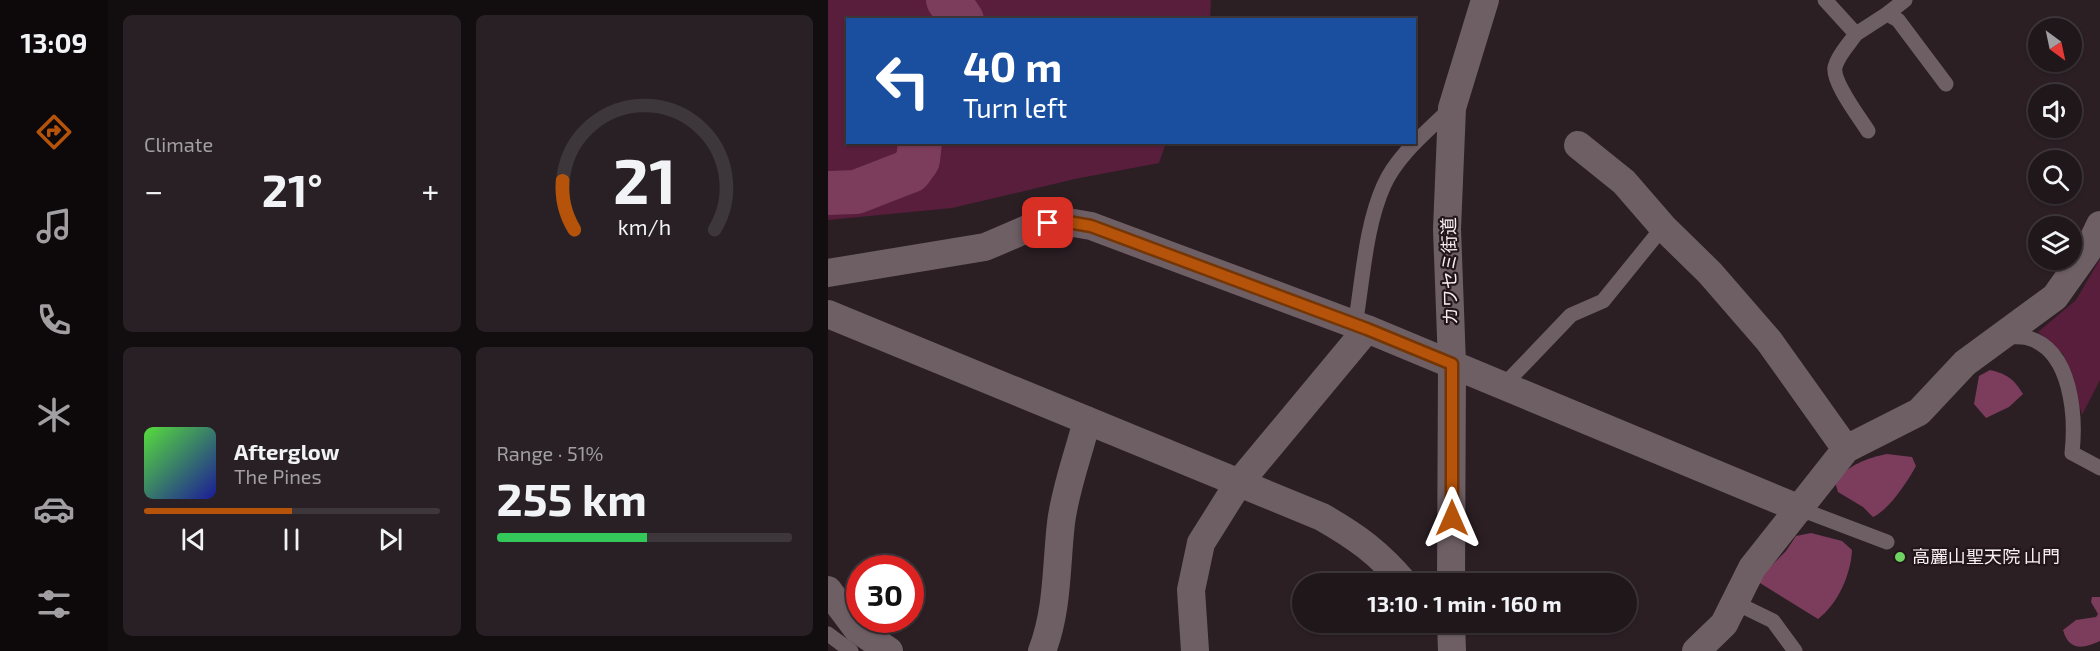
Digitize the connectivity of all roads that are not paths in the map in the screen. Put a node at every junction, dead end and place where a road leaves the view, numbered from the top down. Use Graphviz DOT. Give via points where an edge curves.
graph roads {
  1 [pos="1485,0"];
  2 [pos="1825,0"];
  3 [pos="1905,0"];
  4 [pos="1887,14"];
  5 [pos="1856,34"];
  6 [pos="1946,84"];
  7 [pos="1452,108"];
  8 [pos="1868,131"];
  9 [pos="1416,143"];
  10 [pos="1415,144"];
  11 [pos="1578,145"];
  12 [pos="2100,225"];
  13 [pos="1663,227"];
  14 [pos="828,273"];
  15 [pos="828,314"];
  16 [pos="1361,327"];
  17 [pos="1998,337"];
  18 [pos="1452,364"];
  19 [pos="1503,386"];
  20 [pos="1087,420"];
  21 [pos="1846,448"];
  22 [pos="2100,468"];
  23 [pos="1238,484"];
  24 [pos="1800,509"];
  25 [pos="1887,542"];
  26 [pos="1396,573"];
  27 [pos="1451,573"];
  28 [pos="828,590"];
  29 [pos="1734,602"];
  30 [pos="828,634"];
  31 [pos="853,644"];
  32 [pos="889,651"];
  33 [pos="1042,651"];
  34 [pos="1195,651"];
  35 [pos="1696,651"];
  36 [pos="1795,651"];
  1 -- 7 [label="street, カワセミ街道"];
  2 -- 5 [label="lane"];
  3 -- 4 [label="lane"];
  4 -- 5 [label="lane"];
  4 -- 6 [label="lane" via="1898,20"];
  5 -- 8 [label="lane" via="1835,69 1837,81"];
  7 -- 9 [label="lane"];
  7 -- 18 [label="street, カワセミ街道" via="1447,230"];
  10 -- 16 [label="lane" via="1385,183 1374,215"];
  11 -- 13 [label="street" via="1624,182"];
  12 -- 17 [label="street" via="2087,252 2055,297"];
  13 -- 19 [label="lane" via="1603,301 1571,315"];
  13 -- 21 [label="street" via="1710,273 1769,341"];
  14 -- 16 [label="street" via="985,247 1034,226 1062,221 1091,226"];
  15 -- 20 [label="street"];
  16 -- 18 [label="street"];
  16 -- 23 [label="street"];
  17 -- 21 [label="street" via="1965,363 1919,412"];
  17 -- 22 [label="lane" via="2029,338 2059,362 2073,407 2072,453"];
  18 -- 19 [label="street"];
  18 -- 27 [label="street, カワセミ街道"];
  19 -- 24 [label="street"];
  20 -- 23 [label="street"];
  20 -- 33 [label="street" via="1061,521 1050,631"];
  21 -- 24 [label="street"];
  23 -- 26 [label="street" via="1322,517 1381,556"];
  23 -- 34 [label="street" via="1202,543 1191,590"];
  24 -- 25 [label="lane"];
  24 -- 29 [label="street" via="1752,568"];
  28 -- 31 [label="street"];
  29 -- 35 [label="street" via="1724,624"];
  29 -- 36 [label="lane" via="1773,621"];
  30 -- 31 [label="lane"];
  31 -- 32 [label="street"];
}
